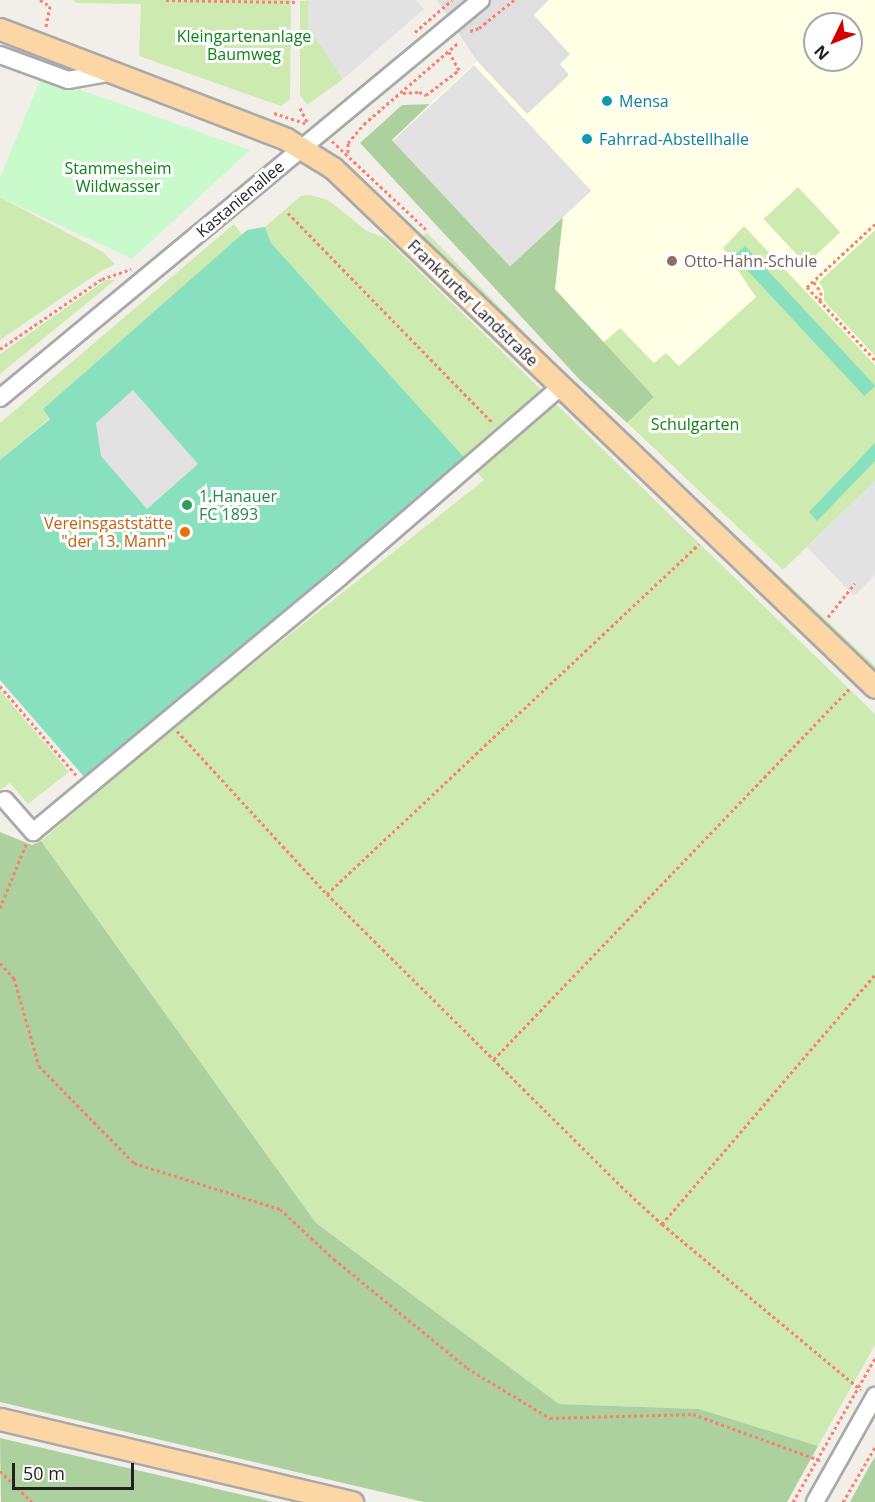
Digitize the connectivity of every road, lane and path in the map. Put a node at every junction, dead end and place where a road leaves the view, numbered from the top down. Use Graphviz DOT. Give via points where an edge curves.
graph roads {
  1 [pos="40,0"];
  2 [pos="166,0"];
  3 [pos="481,0"];
  4 [pos="514,0"];
  5 [pos="298,2"];
  6 [pos="46,27"];
  7 [pos="0,29"];
  8 [pos="468,32"];
  9 [pos="461,39"];
  10 [pos="449,52"];
  11 [pos="0,55"];
  12 [pos="115,72"];
  13 [pos="402,93"];
  14 [pos="300,108"];
  15 [pos="307,124"];
  16 [pos="302,147"];
  17 [pos="348,153"];
  18 [pos="288,213"];
  19 [pos="875,224"];
  20 [pos="132,268"];
  21 [pos="813,281"];
  22 [pos="820,301"];
  23 [pos="0,349"];
  24 [pos="875,360"];
  25 [pos="560,387"];
  26 [pos="0,398"];
  27 [pos="505,435"];
  28 [pos="712,532"];
  29 [pos="855,583"];
  30 [pos="817,633"];
  31 [pos="868,681"];
  32 [pos="0,686"];
  33 [pos="168,721"];
  34 [pos="87,788"];
  35 [pos="5,800"];
  36 [pos="33,832"];
  37 [pos="327,894"];
  38 [pos="0,908"];
  39 [pos="0,963"];
  40 [pos="875,975"];
  41 [pos="494,1059"];
  42 [pos="662,1224"];
  43 [pos="875,1358"];
  44 [pos="857,1387"];
  45 [pos="873,1398"];
  46 [pos="9,1421"];
  47 [pos="875,1446"];
  48 [pos="818,1459"];
  49 [pos="834,1466"];
  50 [pos="0,1471"];
  51 [pos="32,1502"];
  52 [pos="352,1502"];
  53 [pos="793,1502"];
  54 [pos="815,1502"];
  55 [pos="843,1502"];
  1 -- 6 [label="path" via="50,6"];
  2 -- 5 [label="path"];
  3 -- 16 [label="street, Kastanienallee"];
  4 -- 8 [label="path"];
  7 -- 12 [label="main road, Frankfurter Landstraße"];
  9 -- 10 [label="path"];
  10 -- 13 [label="path"];
  10 -- 13 [label="path" via="459,70 426,95"];
  11 -- 12 [label="street" via="68,80"];
  12 -- 16 [label="main road, Frankfurter Landstraße"];
  13 -- 17 [label="path" via="364,124 348,143"];
  14 -- 15 [label="path"];
  16 -- 25 [label="main road, Frankfurter Landstraße" via="342,176"];
  16 -- 26 [label="street, Kastanienallee"];
  18 -- 27 [label="path"];
  19 -- 21 [label="path"];
  20 -- 23 [label="path" via="102,279"];
  21 -- 22 [label="path" via="821,292"];
  21 -- 22 [label="path" via="807,287"];
  22 -- 24 [label="path"];
  25 -- 27 [label="street"];
  25 -- 28 [label="main road, Frankfurter Landstraße"];
  27 -- 33 [label="street"];
  28 -- 30 [label="main road, Frankfurter Landstraße"];
  28 -- 37 [label="path"];
  29 -- 30 [label="path"];
  30 -- 31 [label="main road, Frankfurter Landstraße"];
  31 -- 41 [label="path"];
  32 -- 34 [label="path"];
  33 -- 34 [label="street"];
  33 -- 37 [label="path"];
  34 -- 36 [label="street"];
  35 -- 36 [label="street"];
  36 -- 38 [label="path" via="18,859"];
  37 -- 41 [label="path"];
  39 -- 48 [label="path" via="15,978 39,1066 134,1163 280,1209 334,1259 467,1368 541,1413 550,1418 693,1414"];
  40 -- 42 [label="path"];
  41 -- 42 [label="path"];
  42 -- 44 [label="path"];
  43 -- 44 [label="path"];
  44 -- 45 [label="path"];
  44 -- 48 [label="path"];
  45 -- 49 [label="street"];
  46 -- 52 [label="main road"];
  47 -- 55 [label="path"];
  48 -- 49 [label="path"];
  48 -- 53 [label="path"];
  49 -- 54 [label="street"];
  50 -- 51 [label="path"];
}
